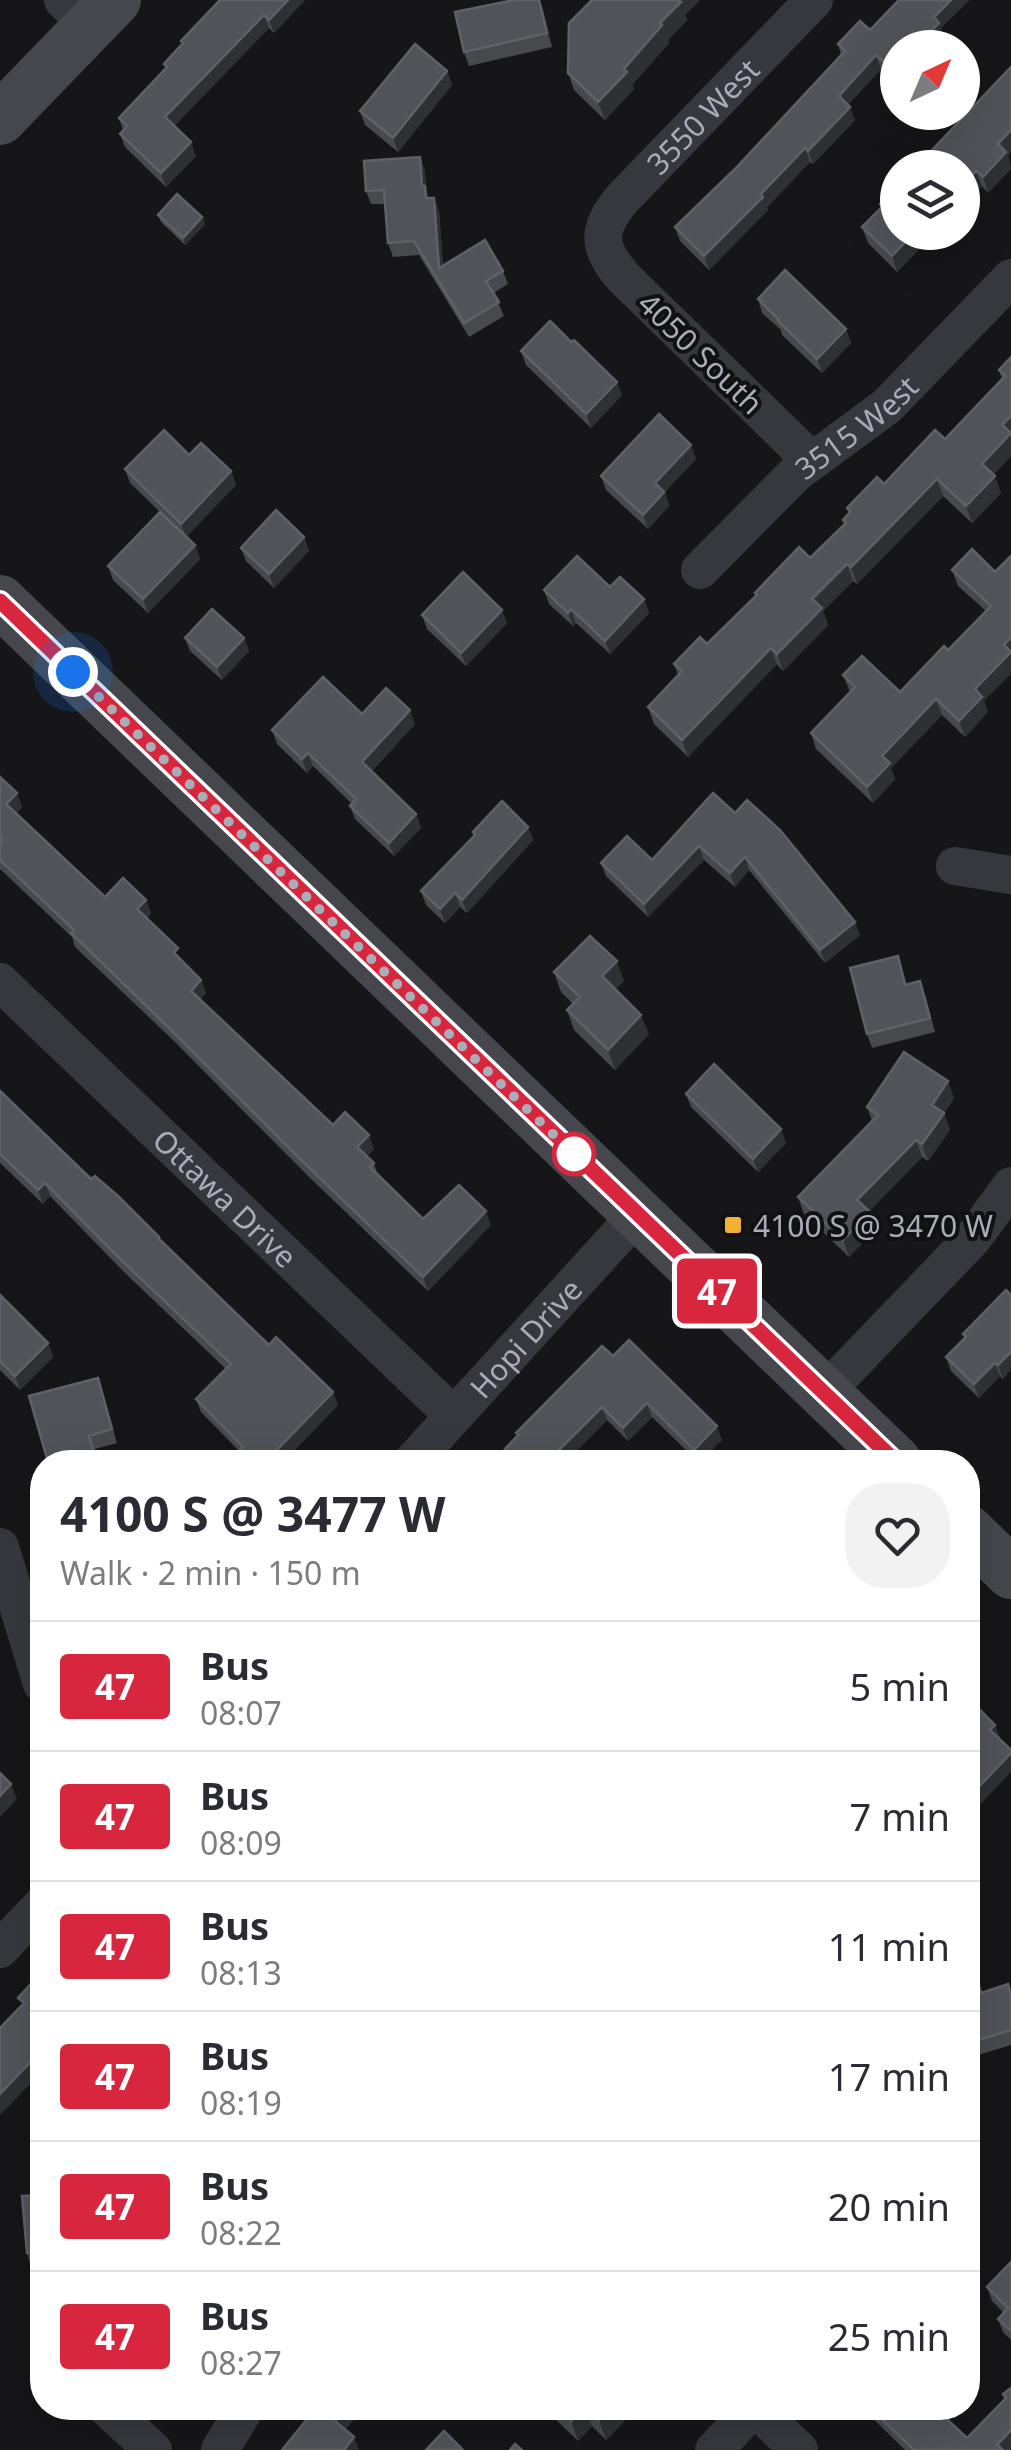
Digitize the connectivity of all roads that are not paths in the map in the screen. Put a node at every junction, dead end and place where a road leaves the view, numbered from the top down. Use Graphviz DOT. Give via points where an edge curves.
graph roads {
  1 [pos="814,0"];
  2 [pos="89,9"];
  3 [pos="0,119"];
  4 [pos="602,238"];
  5 [pos="1011,278"];
  6 [pos="812,461"];
  7 [pos="700,570"];
  8 [pos="0,601"];
  9 [pos="955,866"];
  10 [pos="1011,875"];
  11 [pos="0,982"];
  12 [pos="1011,1186"];
  13 [pos="637,1215"];
  14 [pos="824,1393"];
  15 [pos="453,1416"];
  16 [pos="423,1450"];
  17 [pos="883,1450"];
  18 [pos="0,1547"];
  19 [pos="30,1645"];
  20 [pos="30,1918"];
  21 [pos="0,1949"];
  22 [pos="120,2420"];
  23 [pos="237,2420"];
  24 [pos="743,2420"];
  25 [pos="767,2420"];
  26 [pos="153,2450"];
  27 [pos="220,2450"];
  28 [pos="714,2450"];
  29 [pos="799,2450"];
  1 -- 4 [label="street, 3550 West" via="623,198"];
  2 -- 3 [label="main road"];
  4 -- 6 [label="street, 4050 South" via="624,278"];
  5 -- 6 [label="street, 3515 West" via="887,406"];
  6 -- 7 [label="street, 3515 West"];
  8 -- 13 [label="main road"];
  9 -- 10 [label="street"];
  11 -- 15 [label="street, Ottawa Drive"];
  12 -- 14 [label="street" via="972,1238"];
  13 -- 14 [label="main road"];
  13 -- 15 [label="street, Hopi Drive"];
  14 -- 17 [label="main road"];
  15 -- 16 [label="street, Hopi Drive"];
  18 -- 19 [label="street"];
  20 -- 21 [label="street"];
  22 -- 26 [label="street"];
  23 -- 27 [label="street"];
  24 -- 28 [label="street"];
  25 -- 29 [label="street"];
}
